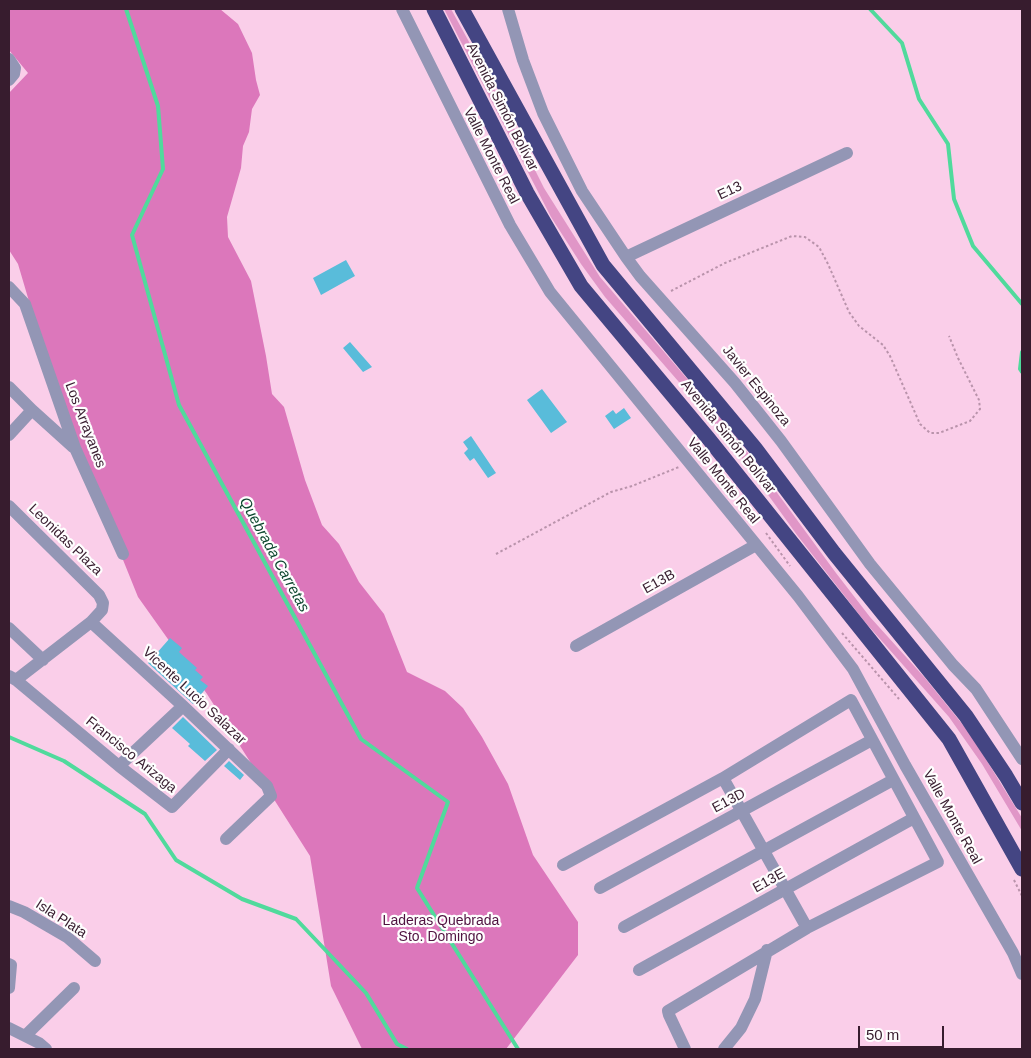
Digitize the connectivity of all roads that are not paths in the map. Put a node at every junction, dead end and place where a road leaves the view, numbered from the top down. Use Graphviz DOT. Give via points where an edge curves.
graph roads {
  1 [pos="402,9"];
  2 [pos="434,9"];
  3 [pos="462,9"];
  4 [pos="508,9"];
  5 [pos="9,59"];
  6 [pos="9,80"];
  7 [pos="846,153"];
  8 [pos="626,257"];
  9 [pos="9,287"];
  10 [pos="9,387"];
  11 [pos="32,410"];
  12 [pos="9,434"];
  13 [pos="75,448"];
  14 [pos="9,506"];
  15 [pos="756,545"];
  16 [pos="124,554"];
  17 [pos="91,622"];
  18 [pos="9,628"];
  19 [pos="576,646"];
  20 [pos="43,660"];
  21 [pos="12,678"];
  22 [pos="183,706"];
  23 [pos="872,740"];
  24 [pos="229,749"];
  25 [pos="1022,759"];
  26 [pos="905,765"];
  27 [pos="119,766"];
  28 [pos="723,778"];
  29 [pos="894,781"];
  30 [pos="916,783"];
  31 [pos="1022,803"];
  32 [pos="742,811"];
  33 [pos="914,818"];
  34 [pos="226,840"];
  35 [pos="764,851"];
  36 [pos="563,865"];
  37 [pos="1022,869"];
  38 [pos="600,888"];
  39 [pos="786,889"];
  40 [pos="9,906"];
  41 [pos="624,927"];
  42 [pos="807,928"];
  43 [pos="767,950"];
  44 [pos="95,961"];
  45 [pos="10,964"];
  46 [pos="638,970"];
  47 [pos="1022,974"];
  48 [pos="9,988"];
  49 [pos="74,988"];
  50 [pos="9,1028"];
  51 [pos="26,1035"];
  52 [pos="46,1049"];
  53 [pos="685,1049"];
  54 [pos="724,1049"];
  1 -- 15 [label="street, Valle Monte Real" via="510,225 550,292"];
  2 -- 37 [label="highway, Avenida Simón Bolívar" via="527,193 581,286 714,445 949,739"];
  3 -- 31 [label="highway, Avenida Simón Bolívar" via="603,265 755,448 834,554 966,716"];
  4 -- 8 [label="street, Javier Espinoza" via="543,114 582,191"];
  5 -- 6 [label="street" via="15,68"];
  7 -- 8 [label="street, E13"];
  8 -- 25 [label="street, Javier Espinoza" via="781,440 870,564 953,666 976,689"];
  9 -- 13 [label="street, Los Arrayanes" via="25,304"];
  10 -- 11 [label="street"];
  11 -- 12 [label="street"];
  11 -- 13 [label="street"];
  13 -- 16 [label="street, Los Arrayanes"];
  14 -- 17 [label="street, Leonidas Plaza" via="99,594 102,610"];
  15 -- 19 [label="street, E13B"];
  15 -- 26 [label="street, Valle Monte Real" via="853,669"];
  17 -- 20 [label="street"];
  17 -- 22 [label="street, Vicente Lucio Salazar"];
  18 -- 20 [label="street"];
  20 -- 21 [label="street"];
  21 -- 27 [label="street, Francisco Arizaga"];
  22 -- 24 [label="street, Vicente Lucio Salazar"];
  22 -- 27 [label="street"];
  23 -- 28 [label="street" via="850,700"];
  23 -- 29 [label="street"];
  23 -- 32 [label="street, E13D"];
  24 -- 27 [label="street, Francisco Arizaga" via="172,807"];
  24 -- 34 [label="street, Vicente Lucio Salazar" via="267,786 271,796"];
  26 -- 29 [label="street"];
  26 -- 30 [label="street, Valle Monte Real"];
  28 -- 32 [label="street"];
  28 -- 36 [label="street"];
  29 -- 30 [label="street"];
  29 -- 33 [label="street"];
  29 -- 35 [label="street"];
  30 -- 47 [label="street, Valle Monte Real"];
  32 -- 35 [label="street"];
  32 -- 38 [label="street, E13D"];
  33 -- 39 [label="street, E13E"];
  33 -- 42 [label="street" via="938,862"];
  35 -- 39 [label="street"];
  35 -- 41 [label="street"];
  39 -- 42 [label="street"];
  39 -- 46 [label="street, E13E"];
  40 -- 44 [label="street, Isla Plata" via="67,937"];
  42 -- 43 [label="street"];
  43 -- 53 [label="street" via="668,1011"];
  43 -- 54 [label="street" via="755,999 741,1028"];
  45 -- 48 [label="street"];
  49 -- 51 [label="street"];
  50 -- 51 [label="street"];
  51 -- 52 [label="street"];
}
